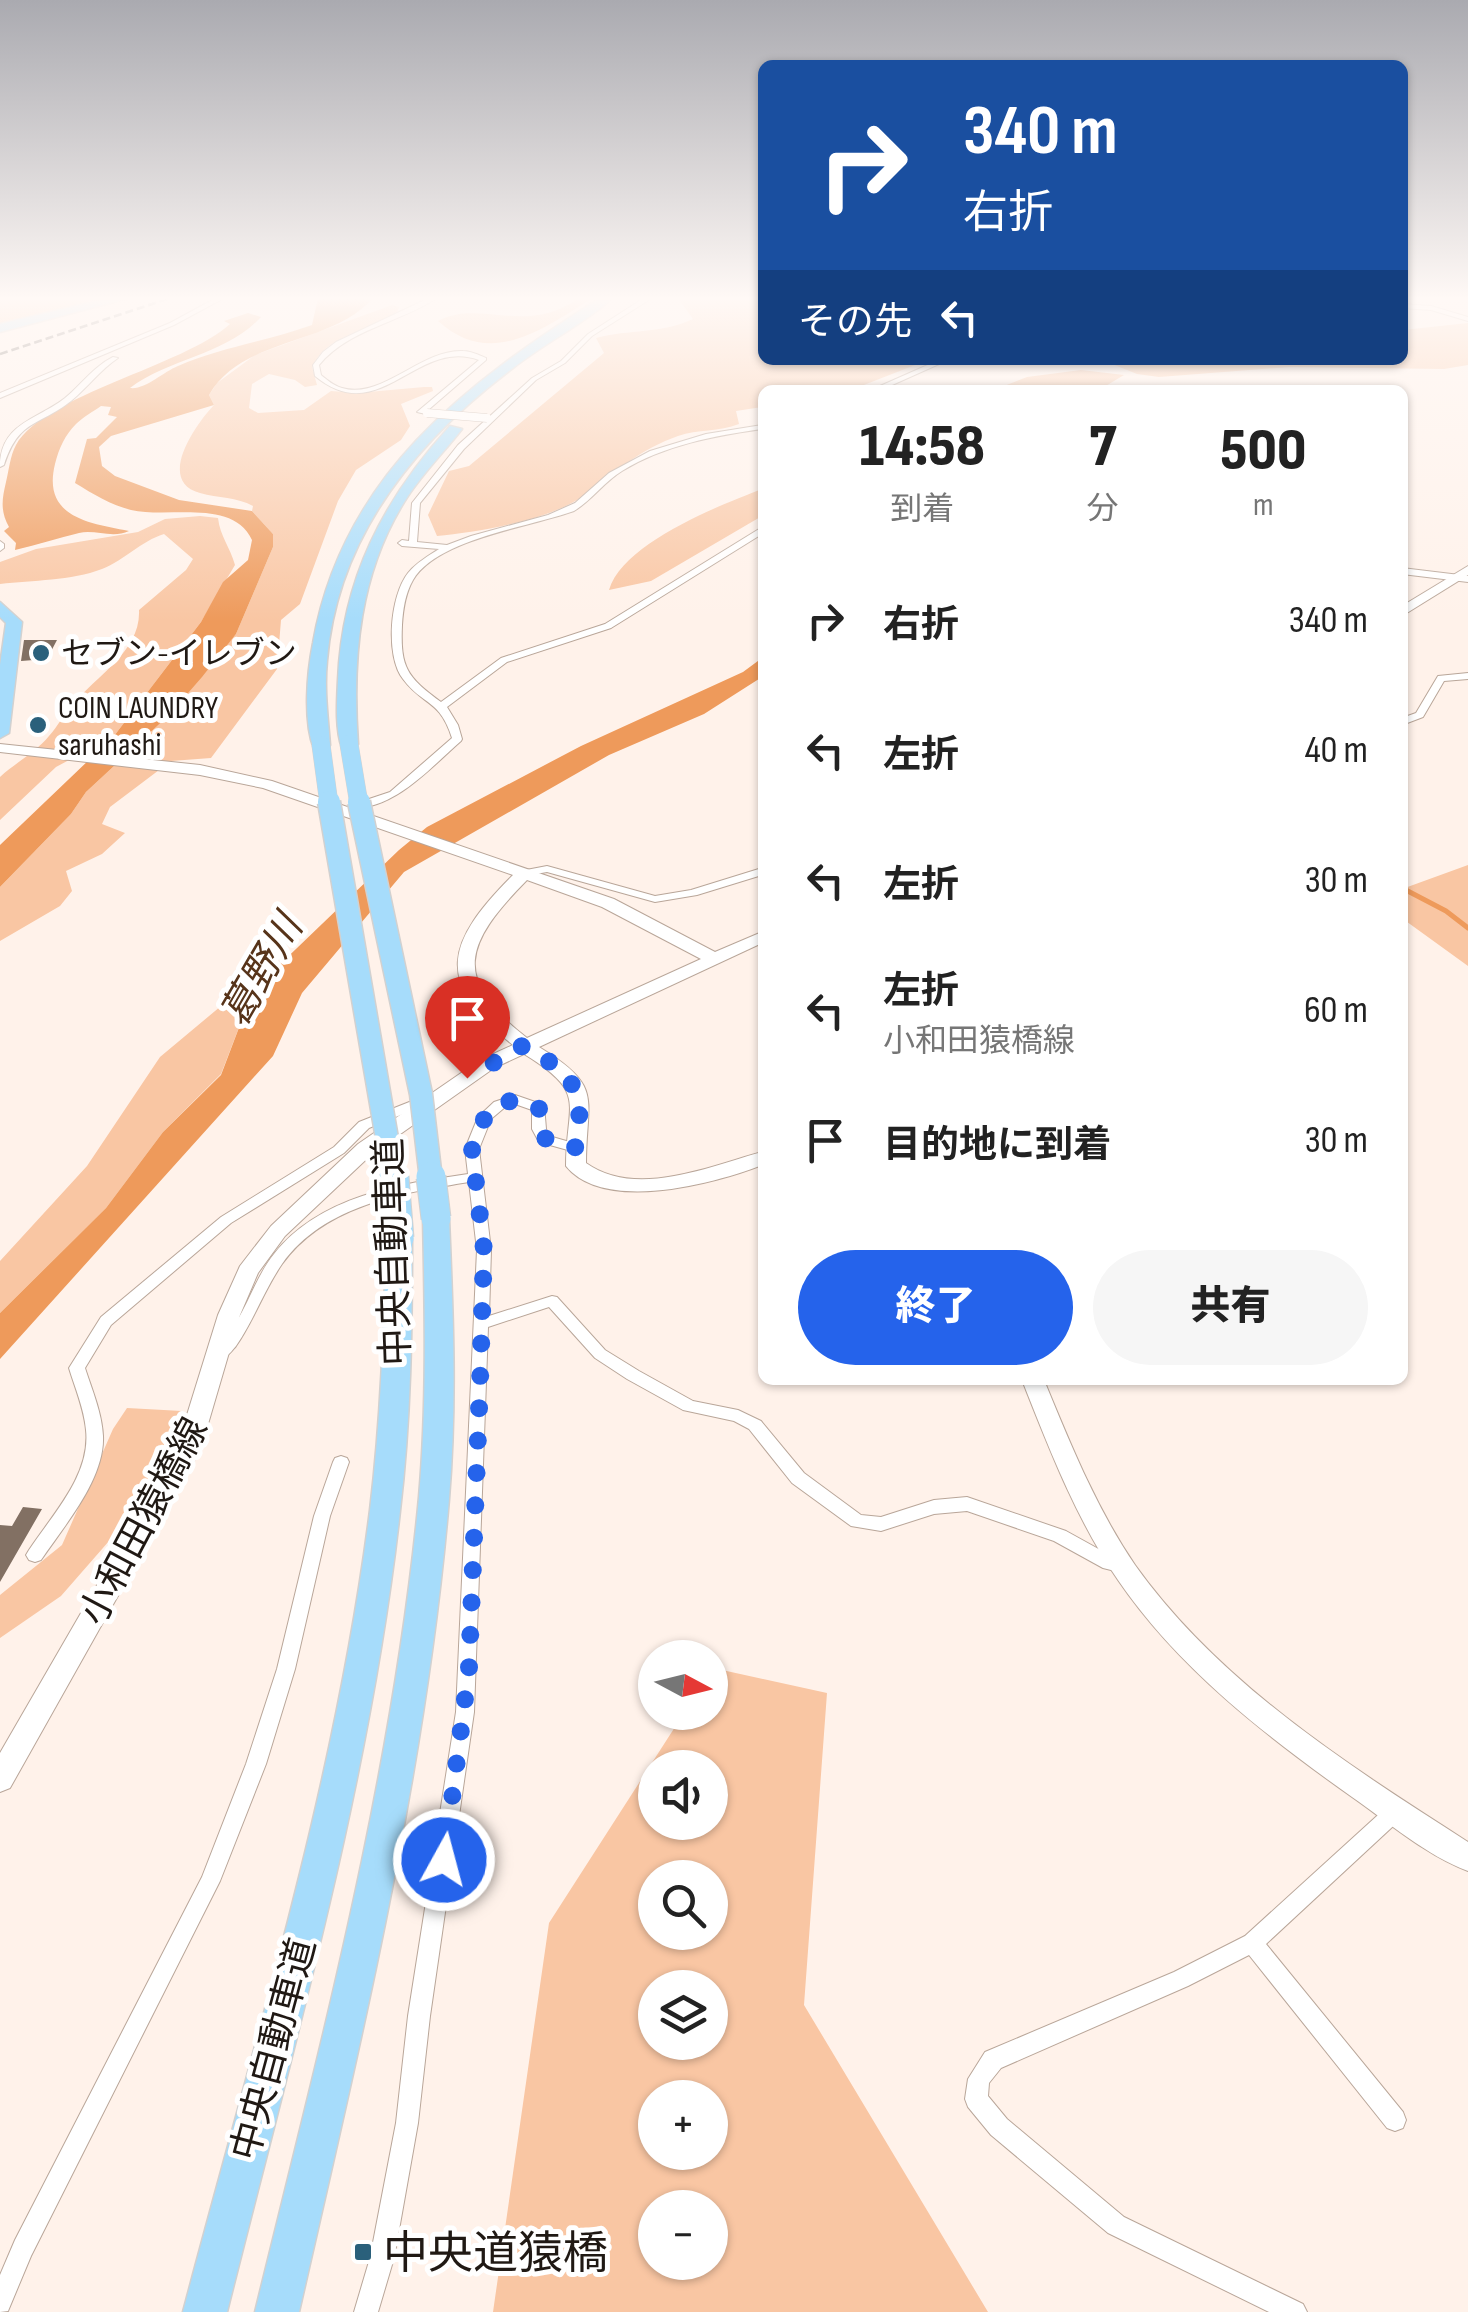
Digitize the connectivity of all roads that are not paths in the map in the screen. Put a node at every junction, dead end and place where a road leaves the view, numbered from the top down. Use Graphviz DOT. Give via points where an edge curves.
graph roads {
  1 [pos="56,406"];
  2 [pos="428,406"];
  3 [pos="460,406"];
  4 [pos="481,406"];
  5 [pos="504,406"];
  6 [pos="491,418"];
  7 [pos="758,429"];
  8 [pos="0,465"];
  9 [pos="758,533"];
  10 [pos="449,548"];
  11 [pos="1408,571"];
  12 [pos="1465,576"];
  13 [pos="0,607"];
  14 [pos="1408,609"];
  15 [pos="5,670"];
  16 [pos="1468,676"];
  17 [pos="443,705"];
  18 [pos="1408,720"];
  19 [pos="0,733"];
  20 [pos="0,748"];
  21 [pos="345,810"];
  22 [pos="516,870"];
  23 [pos="758,872"];
  24 [pos="758,939"];
  25 [pos="713,958"];
  26 [pos="524,1045"];
  27 [pos="447,1091"];
  28 [pos="575,1148"];
  29 [pos="758,1159"];
  30 [pos="476,1178"];
  31 [pos="481,1324"];
  32 [pos="216,1359"];
  33 [pos="1035,1385"];
  34 [pos="341,1462"];
  35 [pos="35,1555"];
  36 [pos="1124,1566"];
  37 [pos="0,1780"];
  38 [pos="1396,1812"];
  39 [pos="1468,1858"];
  40 [pos="1252,1943"];
  41 [pos="1395,2120"];
  42 [pos="0,2304"];
  43 [pos="205,2312"];
  44 [pos="277,2312"];
  45 [pos="366,2312"];
  46 [pos="1295,2312"];
  1 -- 8 [label="street" via="27,421 4,448"];
  2 -- 6 [label="street, bridge" via="421,412"];
  3 -- 43 [label="highway, 中央自動車道, bridge" via="396,468 363,516 322,628 321,745 386,1097 399,1238 399,1338 390,1467 361,1651 304,1928"];
  4 -- 44 [label="highway, 中央自動車道, bridge" via="435,450 394,505 362,573 346,660 349,744 364,835 422,1094 436,1218 439,1426 420,1636 368,1914"];
  5 -- 6 [label="street"];
  6 -- 10 [label="street" via="416,503 407,542"];
  7 -- 10 [label="street" via="672,445 615,472 573,508"];
  9 -- 17 [label="street" via="608,626 504,660"];
  10 -- 17 [label="street" via="410,578 400,604 400,667"];
  11 -- 12 [label="street"];
  12 -- 14 [label="street"];
  13 -- 15 [label="highway" via="14,622"];
  15 -- 19 [label="highway"];
  16 -- 18 [label="street" via="1442,678 1420,715"];
  17 -- 21 [label="street" via="456,743 394,794"];
  20 -- 21 [label="street" via="200,770"];
  21 -- 22 [label="street"];
  22 -- 23 [label="street" via="548,869 655,899"];
  22 -- 25 [label="street" via="644,920"];
  22 -- 26 [label="street" via="480,919 464,962 476,1000"];
  24 -- 25 [label="street, 小和田猿橋線"];
  25 -- 26 [label="street, 小和田猿橋線"];
  26 -- 27 [label="street, 小和田猿橋線"];
  26 -- 28 [label="street" via="576,1086 581,1117"];
  27 -- 32 [label="street, 小和田猿橋線" via="343,1166 261,1250"];
  27 -- 35 [label="street" via="364,1125 339,1150 226,1220 106,1321 77,1368 93,1420 88,1469"];
  28 -- 29 [label="street" via="582,1173 618,1185 714,1173"];
  28 -- 30 [label="street" via="540,1134 536,1104 510,1100 479,1127 472,1149"];
  30 -- 31 [label="street" via="484,1250"];
  30 -- 32 [label="street" via="373,1195 308,1231 279,1258 236,1338"];
  31 -- 36 [label="street" via="552,1301 600,1354 632,1375 689,1406 754,1425 798,1478 865,1524 966,1504"];
  31 -- 45 [label="street" via="465,1712 402,2154"];
  32 -- 37 [label="street, 小和田猿橋線" via="189,1448"];
  33 -- 36 [label="street" via="1057,1444"];
  34 -- 42 [label="street" via="286,1670 210,1881"];
  36 -- 38 [label="street" via="1203,1662 1259,1714"];
  38 -- 39 [label="street"];
  38 -- 40 [label="street"];
  40 -- 41 [label="street"];
  40 -- 46 [label="street" via="993,2060 979,2079 976,2099 999,2127 1116,2224"];
}
